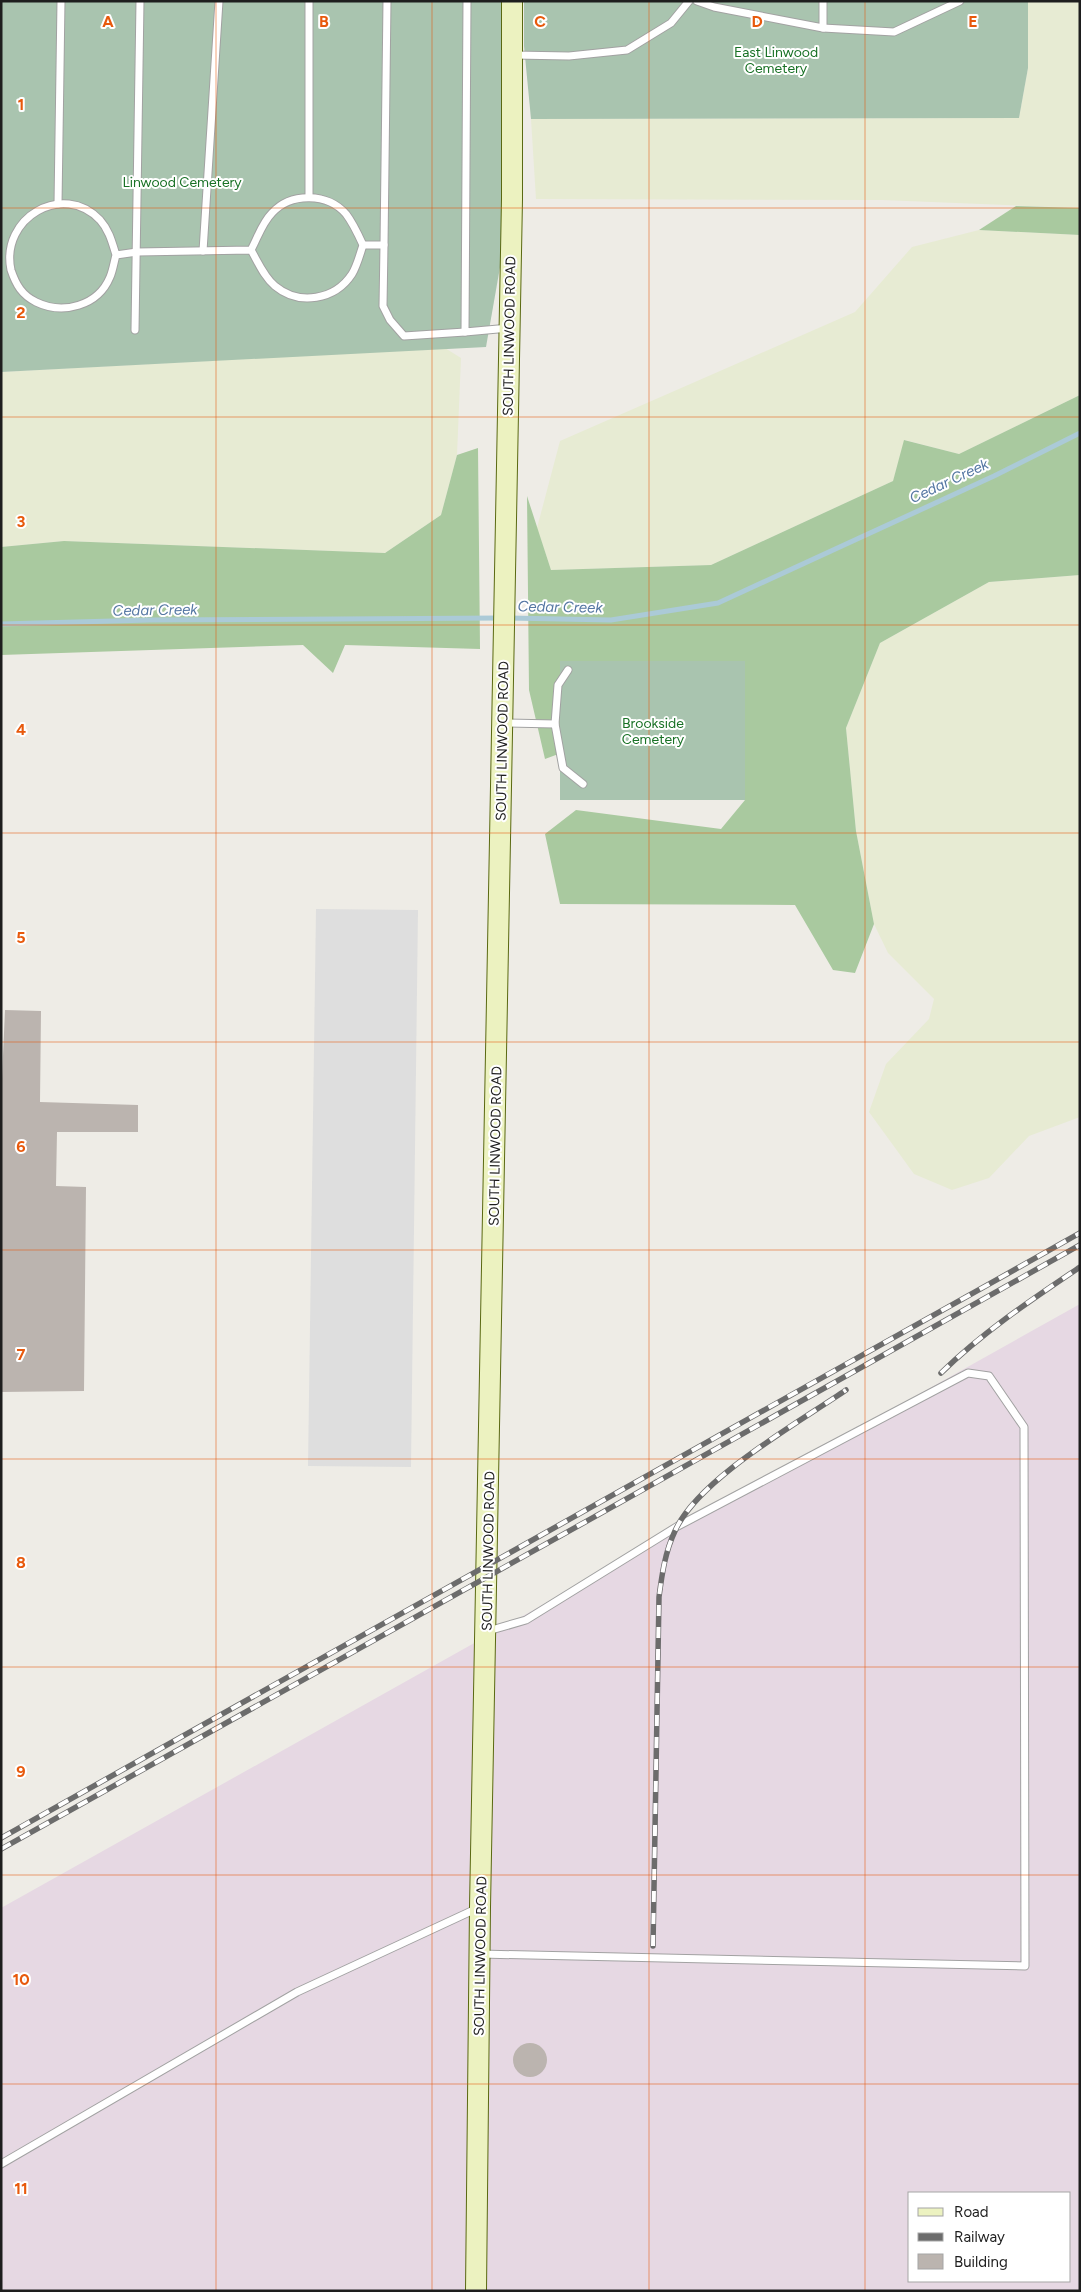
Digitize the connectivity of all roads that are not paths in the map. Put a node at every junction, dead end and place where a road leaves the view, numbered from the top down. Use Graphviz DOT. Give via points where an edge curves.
graph roads {
  1 [pos="61,1"];
  2 [pos="140,1"];
  3 [pos="219,1"];
  4 [pos="309,1"];
  5 [pos="387,1"];
  6 [pos="467,1"];
  7 [pos="512,1"];
  8 [pos="689,1"];
  9 [pos="697,1"];
  10 [pos="823,1"];
  11 [pos="960,1"];
  12 [pos="823,28"];
  13 [pos="512,54"];
  14 [pos="309,197"];
  15 [pos="58,204"];
  16 [pos="384,244"];
  17 [pos="363,245"];
  18 [pos="203,250"];
  19 [pos="251,250"];
  20 [pos="137,252"];
  21 [pos="116,255"];
  22 [pos="5,260"];
  23 [pos="509,328"];
  24 [pos="135,330"];
  25 [pos="465,332"];
  26 [pos="568,670"];
  27 [pos="502,723"];
  28 [pos="555,724"];
  29 [pos="583,784"];
  30 [pos="487,1631"];
  31 [pos="480,1907"];
  32 [pos="480,1954"];
  33 [pos="1,2164"];
  34 [pos="476,2291"];
  1 -- 15 [label="lane"];
  2 -- 20 [label="lane"];
  3 -- 18 [label="lane"];
  4 -- 14 [label="lane"];
  5 -- 16 [label="lane"];
  6 -- 25 [label="lane"];
  7 -- 13 [label="main road, SOUTH LINWOOD ROAD"];
  8 -- 13 [label="lane" via="671,23 627,50 569,56"];
  9 -- 12 [label="lane"];
  10 -- 12 [label="lane"];
  11 -- 12 [label="lane" via="894,32"];
  13 -- 23 [label="main road, SOUTH LINWOOD ROAD"];
  14 -- 17 [label="lane" via="322,199 346,214"];
  14 -- 19 [label="lane" via="292,200 273,211"];
  15 -- 21 [label="lane" via="68,203 86,209 101,220"];
  15 -- 22 [label="lane" via="49,204 32,212 18,224"];
  16 -- 17 [label="lane"];
  16 -- 25 [label="lane" via="383,306 404,336"];
  17 -- 19 [label="lane" via="352,273 341,286 332,293 315,298 286,294 273,285"];
  18 -- 19 [label="lane"];
  18 -- 20 [label="lane"];
  20 -- 21 [label="lane"];
  20 -- 24 [label="lane"];
  21 -- 22 [label="lane" via="103,290 89,302 67,309 49,308 27,297 15,283"];
  23 -- 25 [label="lane"];
  23 -- 27 [label="main road, SOUTH LINWOOD ROAD"];
  26 -- 28 [label="lane" via="558,685"];
  27 -- 28 [label="lane"];
  27 -- 30 [label="main road, SOUTH LINWOOD ROAD"];
  28 -- 29 [label="lane" via="563,768"];
  30 -- 31 [label="main road, SOUTH LINWOOD ROAD"];
  30 -- 32 [label="lane" via="526,1620 678,1526 968,1373 989,1376 1024,1426 1025,1966"];
  31 -- 32 [label="main road, SOUTH LINWOOD ROAD"];
  31 -- 33 [label="lane" via="297,1992"];
  32 -- 34 [label="main road, SOUTH LINWOOD ROAD"];
}
